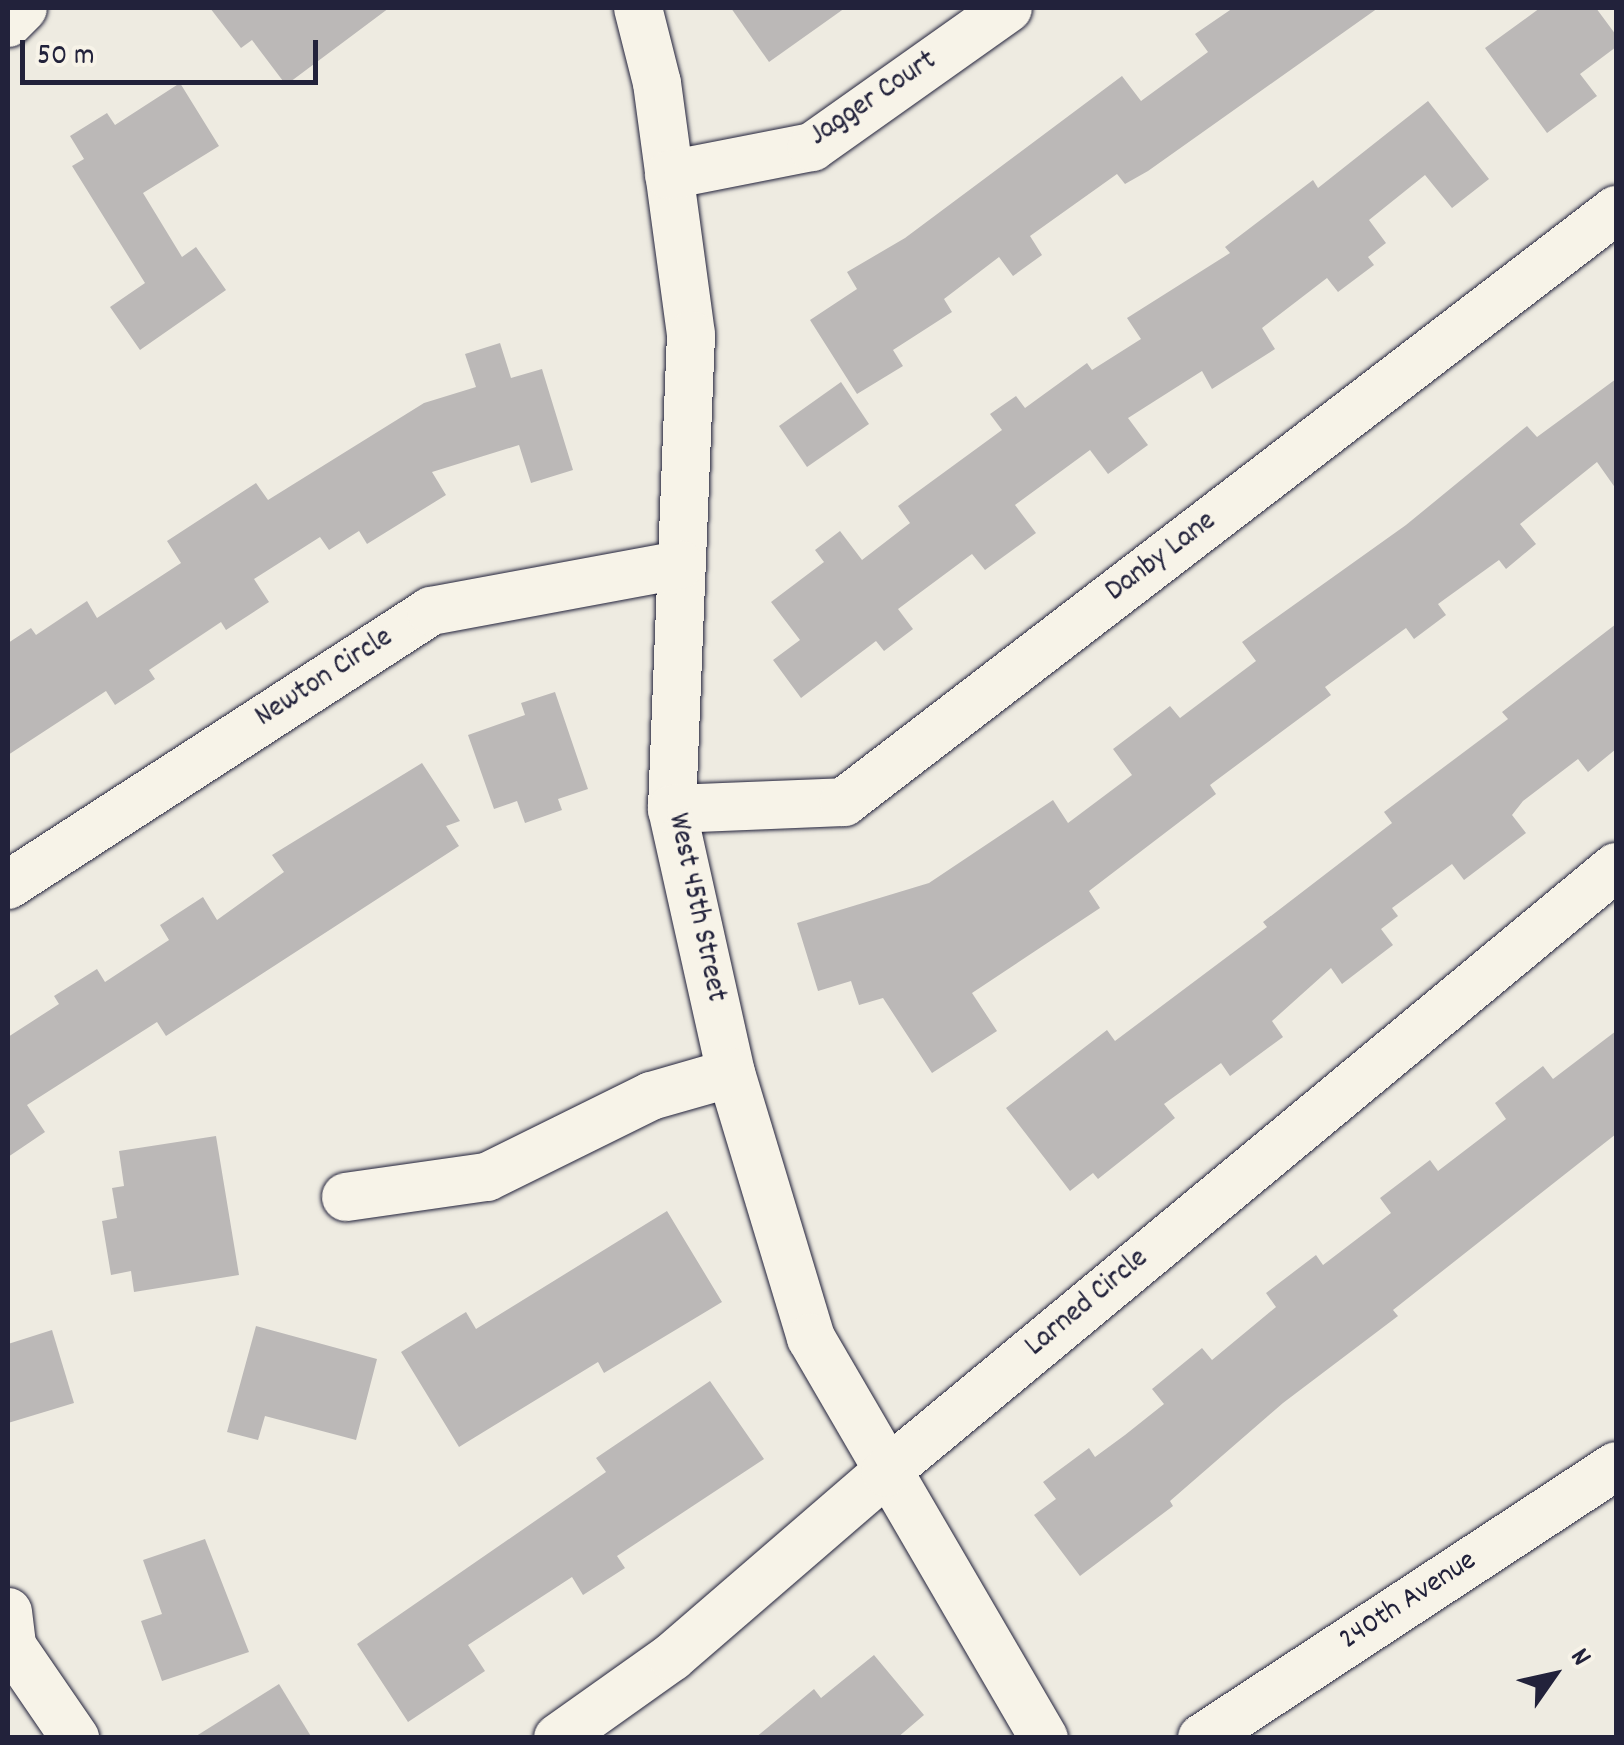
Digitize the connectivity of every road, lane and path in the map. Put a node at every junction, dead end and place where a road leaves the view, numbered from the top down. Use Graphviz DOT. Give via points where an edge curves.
graph roads {
  1 [pos="23,8"];
  2 [pos="638,8"];
  3 [pos="1008,8"];
  4 [pos="8,23"];
  5 [pos="669,175"];
  6 [pos="1616,210"];
  7 [pos="680,565"];
  8 [pos="672,809"];
  9 [pos="1616,867"];
  10 [pos="8,884"];
  11 [pos="731,1073"];
  12 [pos="346,1198"];
  13 [pos="1616,1466"];
  14 [pos="886,1472"];
  15 [pos="8,1612"];
  16 [pos="76,1738"];
  17 [pos="558,1738"];
  18 [pos="1044,1738"];
  19 [pos="1202,1738"];
  1 -- 4 [label="street"];
  2 -- 5 [label="street, West 45th Street"];
  3 -- 5 [label="street, Jagger Court" via="812,147"];
  5 -- 7 [label="street, West 45th Street" via="691,335"];
  6 -- 8 [label="street, Danby Lane" via="844,802"];
  7 -- 8 [label="street, West 45th Street"];
  7 -- 10 [label="street, Newton Circle" via="430,611"];
  8 -- 11 [label="street, West 45th Street"];
  9 -- 14 [label="street, Larned Circle"];
  11 -- 12 [label="street" via="651,1096 487,1177"];
  11 -- 14 [label="street, West 45th Street" via="811,1338"];
  13 -- 19 [label="street, 240th Avenue"];
  14 -- 17 [label="street, Larned Circle" via="672,1657"];
  14 -- 18 [label="street, West 45th Street"];
  15 -- 16 [label="street" via="12,1646"];
}
